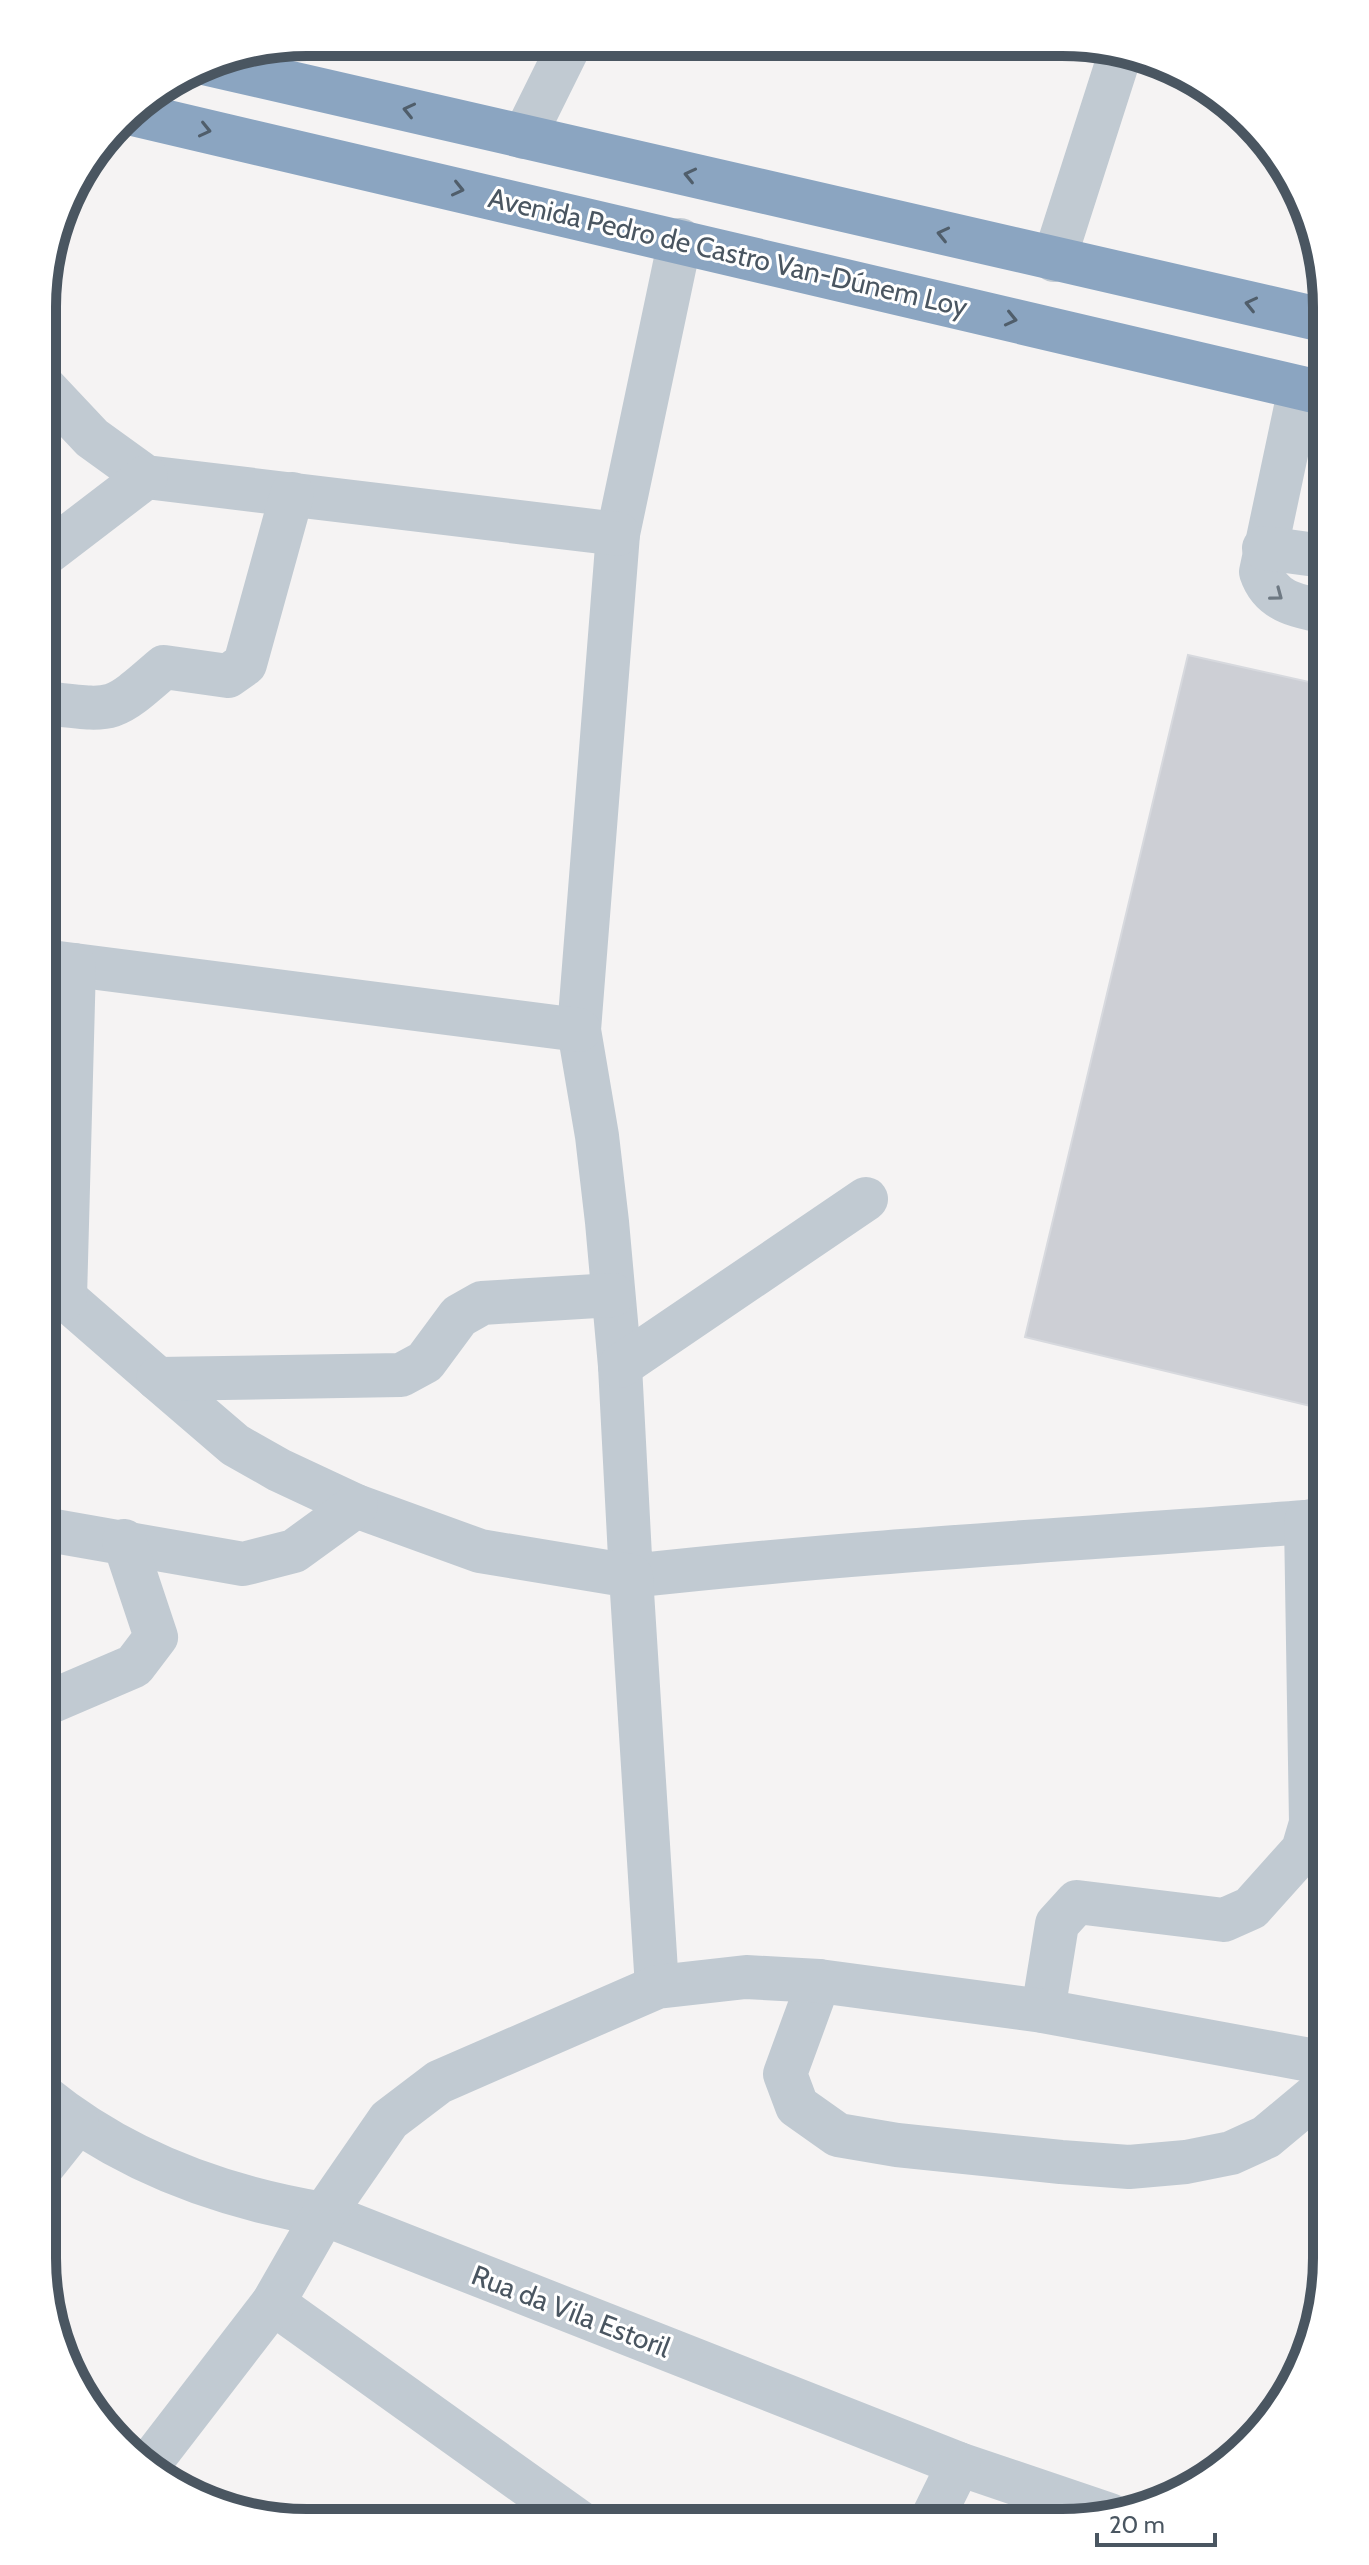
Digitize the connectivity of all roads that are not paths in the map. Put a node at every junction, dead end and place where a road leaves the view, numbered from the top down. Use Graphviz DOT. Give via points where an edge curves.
graph roads {
  1 [pos="564,56"];
  2 [pos="1117,63"];
  3 [pos="228,69"];
  4 [pos="144,116"];
  5 [pos="524,137"];
  6 [pos="680,240"];
  7 [pos="1054,260"];
  8 [pos="1313,318"];
  9 [pos="1313,391"];
  10 [pos="1313,394"];
  11 [pos="56,400"];
  12 [pos="146,477"];
  13 [pos="292,494"];
  14 [pos="618,534"];
  15 [pos="56,546"];
  16 [pos="1264,548"];
  17 [pos="1313,555"];
  18 [pos="1313,609"];
  19 [pos="56,704"];
  20 [pos="58,963"];
  21 [pos="579,1030"];
  22 [pos="56,1044"];
  23 [pos="866,1199"];
  24 [pos="56,1292"];
  25 [pos="613,1295"];
  26 [pos="620,1366"];
  27 [pos="158,1379"];
  28 [pos="356,1506"];
  29 [pos="1312,1520"];
  30 [pos="56,1531"];
  31 [pos="124,1541"];
  32 [pos="631,1576"];
  33 [pos="56,1699"];
  34 [pos="1312,1746"];
  35 [pos="819,1981"];
  36 [pos="657,1987"];
  37 [pos="1043,2011"];
  38 [pos="1312,2060"];
  39 [pos="1312,2099"];
  40 [pos="56,2106"];
  41 [pos="77,2123"];
  42 [pos="56,2149"];
  43 [pos="324,2214"];
  44 [pos="273,2303"];
  45 [pos="154,2457"];
  46 [pos="959,2464"];
  47 [pos="1086,2507"];
  48 [pos="561,2509"];
  49 [pos="937,2509"];
  1 -- 5 [label="street"];
  2 -- 7 [label="street"];
  5 -- 3 [label="highway, one-way"];
  4 -- 6 [label="highway, Avenida Pedro de Castro Van-Dúnem Loy, one-way"];
  7 -- 5 [label="highway, one-way"];
  6 -- 9 [label="highway, Avenida Pedro de Castro Van-Dúnem Loy, one-way"];
  6 -- 14 [label="street"];
  8 -- 7 [label="highway, one-way"];
  10 -- 16 [label="street"];
  11 -- 12 [label="street" via="92,438"];
  12 -- 13 [label="street"];
  12 -- 15 [label="street"];
  13 -- 14 [label="street"];
  13 -- 19 [label="street" via="245,664 228,676 164,667 122,703 104,710"];
  14 -- 21 [label="street"];
  16 -- 17 [label="street"];
  16 -- 18 [label="street, one-way" via="1261,572 1266,588 1286,603"];
  20 -- 21 [label="street"];
  20 -- 22 [label="street"];
  21 -- 25 [label="street" via="597,1136"];
  23 -- 26 [label="street"];
  24 -- 27 [label="street"];
  25 -- 26 [label="street"];
  25 -- 27 [label="street" via="482,1303 459,1316 425,1362 401,1375"];
  26 -- 32 [label="street"];
  27 -- 28 [label="street" via="235,1445"];
  28 -- 31 [label="street" via="294,1551 243,1564"];
  28 -- 32 [label="street" via="480,1551"];
  29 -- 32 [label="street" via="815,1556"];
  30 -- 31 [label="street"];
  31 -- 33 [label="street" via="156,1637 134,1666"];
  32 -- 36 [label="street"];
  34 -- 37 [label="street" via="1311,1823 1303,1850 1251,1908 1224,1920 1077,1902 1057,1924"];
  35 -- 36 [label="street" via="746,1977"];
  35 -- 37 [label="street"];
  35 -- 39 [label="street" via="785,2074 797,2106 838,2135 1129,2167 1231,2153 1266,2137"];
  36 -- 43 [label="street" via="439,2082 389,2120"];
  37 -- 38 [label="street"];
  40 -- 41 [label="street, Rua da Vila Estoril"];
  41 -- 42 [label="street"];
  41 -- 43 [label="street, Rua da Vila Estoril" via="177,2177 271,2205"];
  43 -- 44 [label="street"];
  43 -- 46 [label="street, Rua da Vila Estoril"];
  44 -- 45 [label="street"];
  44 -- 48 [label="street"];
  46 -- 47 [label="street, Rua da Vila Estoril"];
  46 -- 49 [label="street"];
}
